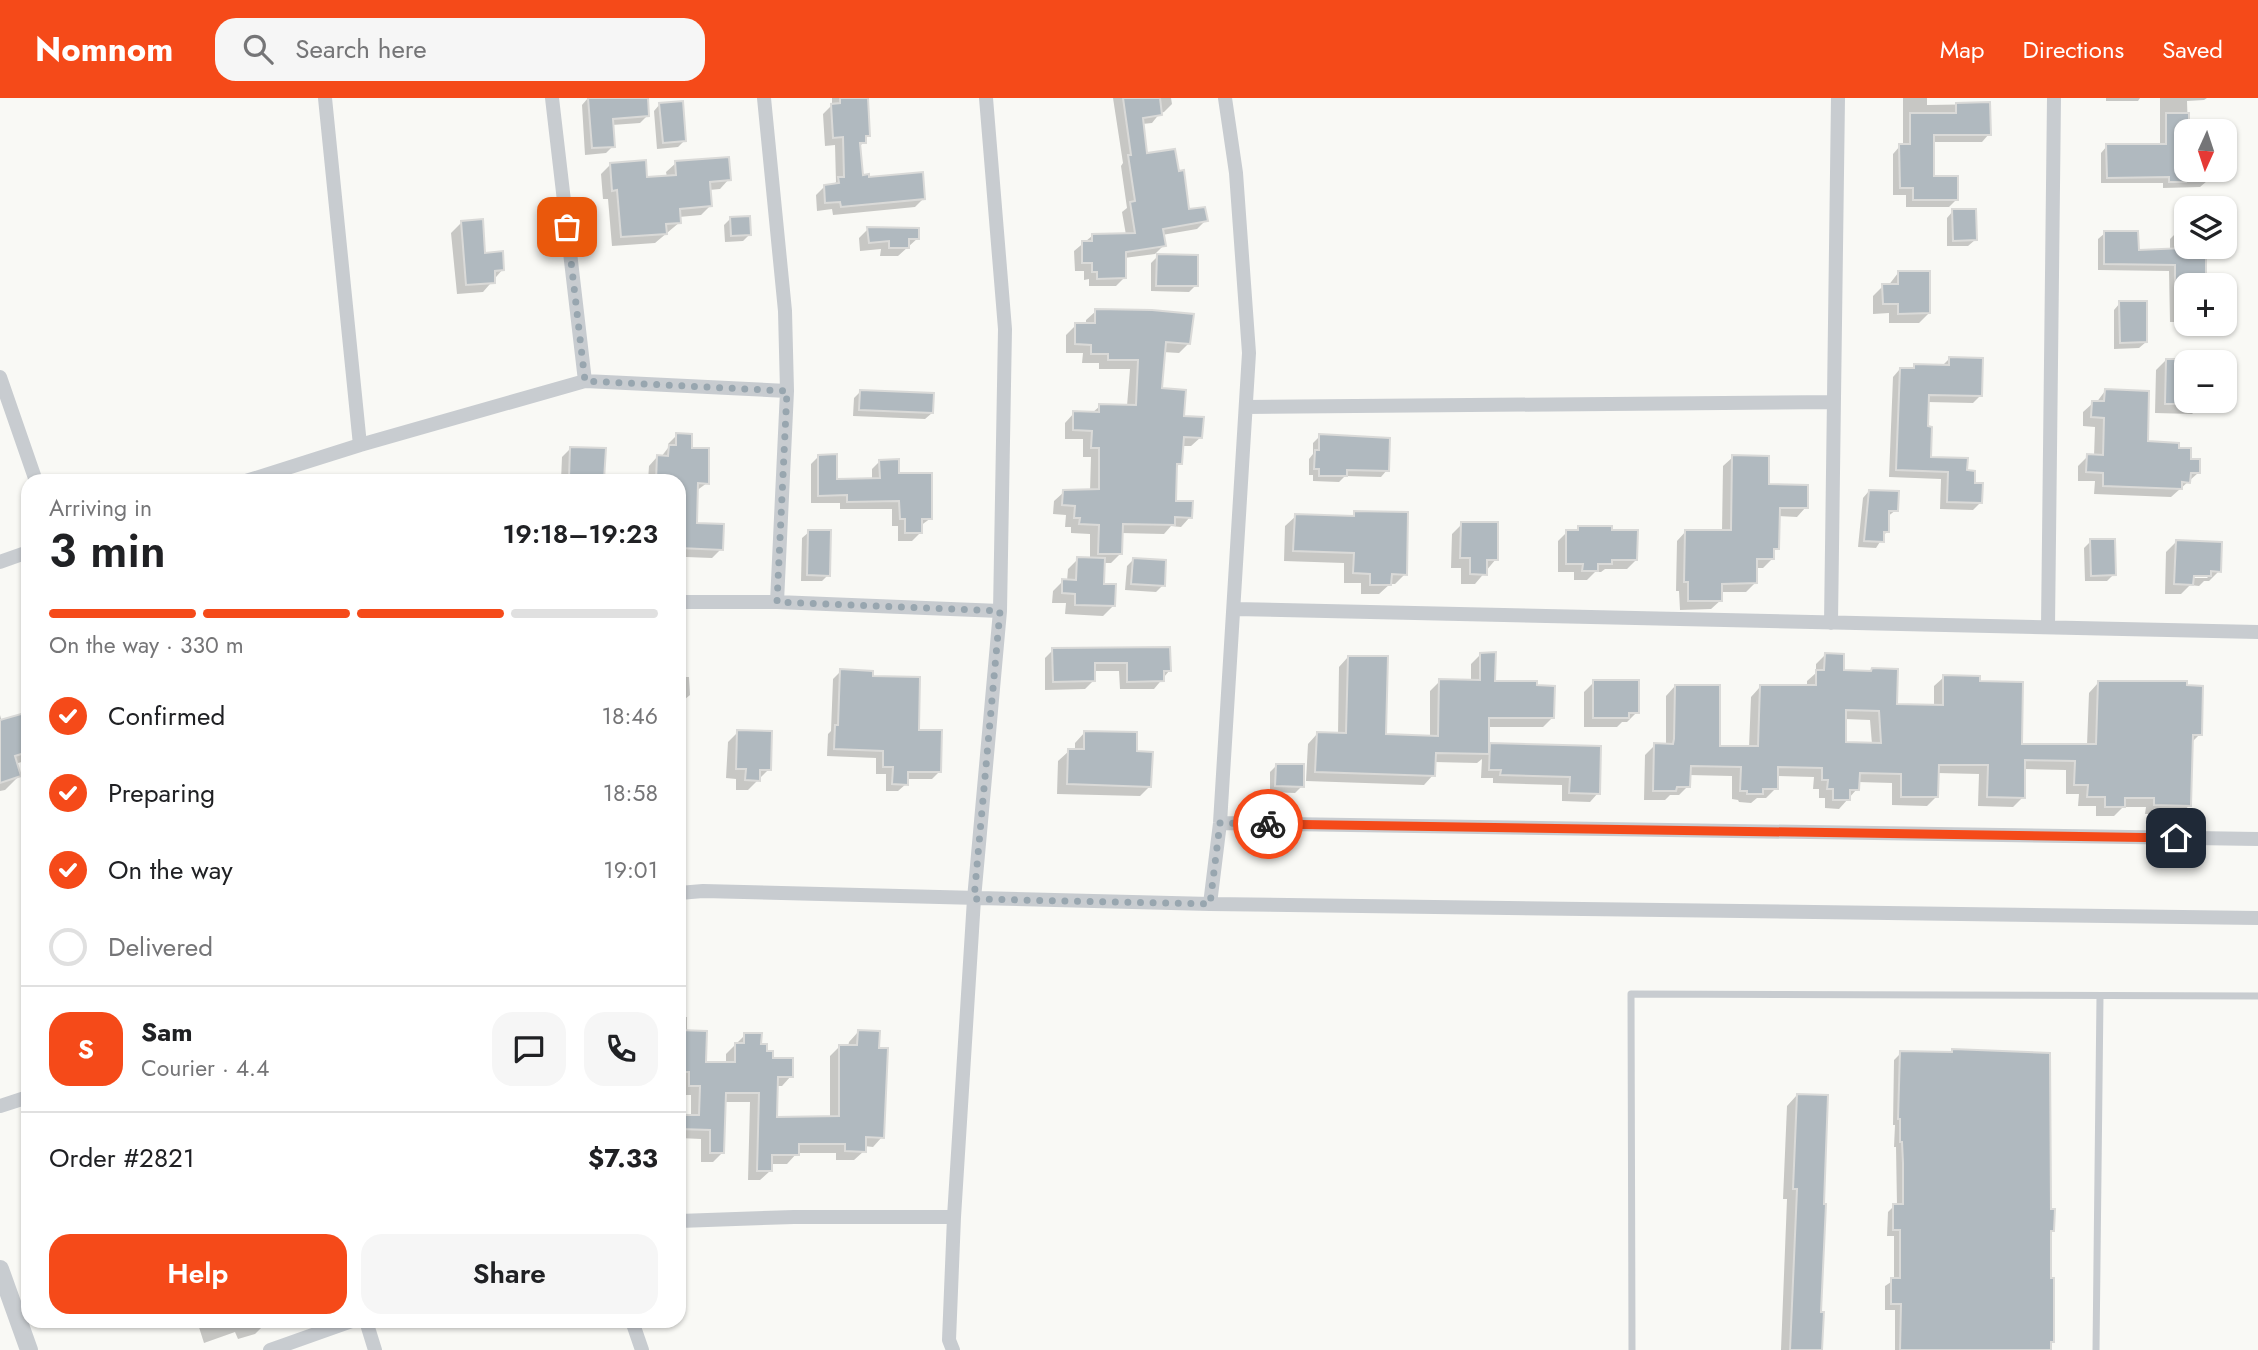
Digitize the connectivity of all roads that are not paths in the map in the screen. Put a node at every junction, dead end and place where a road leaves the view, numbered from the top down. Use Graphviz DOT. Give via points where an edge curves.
graph roads {
  1 [pos="325,98"];
  2 [pos="552,98"];
  3 [pos="764,98"];
  4 [pos="986,98"];
  5 [pos="1225,98"];
  6 [pos="1838,98"];
  7 [pos="2054,98"];
  8 [pos="0,377"];
  9 [pos="585,381"];
  10 [pos="787,391"];
  11 [pos="1834,402"];
  12 [pos="1246,407"];
  13 [pos="360,444"];
  14 [pos="34,474"];
  15 [pos="268,474"];
  16 [pos="21,554"];
  17 [pos="0,562"];
  18 [pos="686,602"];
  19 [pos="777,602"];
  20 [pos="1234,609"];
  21 [pos="1000,611"];
  22 [pos="1831,623"];
  23 [pos="2048,627"];
  24 [pos="2258,632"];
  25 [pos="1220,823"];
  26 [pos="2258,839"];
  27 [pos="686,892"];
  28 [pos="974,899"];
  29 [pos="1210,904"];
  30 [pos="2258,918"];
  31 [pos="2099,996"];
  32 [pos="2258,996"];
  33 [pos="21,1099"];
  34 [pos="0,1106"];
  35 [pos="954,1217"];
  36 [pos="686,1221"];
  37 [pos="0,1269"];
  38 [pos="21,1328"];
  39 [pos="21,1328"];
  40 [pos="332,1328"];
  41 [pos="368,1328"];
  42 [pos="634,1328"];
  43 [pos="29,1350"];
  44 [pos="270,1350"];
  45 [pos="375,1350"];
  46 [pos="642,1350"];
  47 [pos="953,1350"];
  48 [pos="1632,1350"];
  49 [pos="2096,1350"];
  1 -- 13 [label="street"];
  2 -- 9 [label="street"];
  3 -- 10 [label="street" via="785,311"];
  4 -- 21 [label="street" via="1005,329"];
  5 -- 12 [label="street" via="1236,173 1249,353"];
  6 -- 11 [label="street"];
  7 -- 23 [label="street"];
  8 -- 14 [label="street"];
  9 -- 10 [label="street"];
  9 -- 13 [label="street"];
  10 -- 19 [label="street"];
  11 -- 12 [label="street"];
  11 -- 22 [label="street"];
  12 -- 20 [label="street"];
  13 -- 15 [label="street"];
  16 -- 17 [label="street"];
  18 -- 19 [label="street"];
  19 -- 21 [label="street"];
  20 -- 22 [label="street"];
  20 -- 25 [label="street"];
  21 -- 28 [label="street"];
  22 -- 23 [label="street"];
  23 -- 24 [label="street"];
  25 -- 26 [label="street"];
  25 -- 29 [label="street"];
  27 -- 28 [label="street"];
  28 -- 29 [label="street"];
  28 -- 35 [label="street"];
  29 -- 30 [label="street"];
  31 -- 32 [label="lane"];
  31 -- 48 [label="lane" via="1632,994"];
  31 -- 49 [label="lane"];
  33 -- 34 [label="street"];
  35 -- 36 [label="street"];
  35 -- 47 [label="street" via="949,1340"];
  37 -- 39 [label="street"];
  38 -- 43 [label="street"];
  40 -- 44 [label="street"];
  41 -- 45 [label="street"];
  42 -- 46 [label="street"];
}
